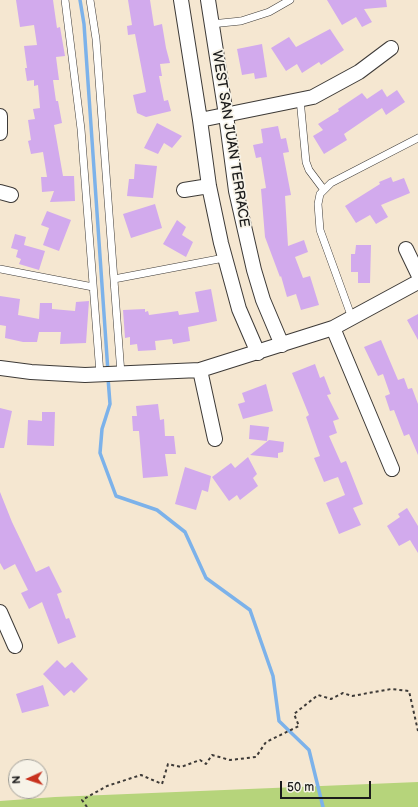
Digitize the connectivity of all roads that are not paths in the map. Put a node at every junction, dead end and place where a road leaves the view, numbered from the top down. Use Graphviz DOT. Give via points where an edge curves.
graph roads {
  1 [pos="65,0"];
  2 [pos="90,0"];
  3 [pos="181,0"];
  4 [pos="208,0"];
  5 [pos="290,0"];
  6 [pos="211,24"];
  7 [pos="391,48"];
  8 [pos="300,99"];
  9 [pos="226,115"];
  10 [pos="200,120"];
  11 [pos="418,138"];
  12 [pos="209,186"];
  13 [pos="184,190"];
  14 [pos="324,190"];
  15 [pos="406,249"];
  16 [pos="224,258"];
  17 [pos="0,269"];
  18 [pos="418,274"];
  19 [pos="114,280"];
  20 [pos="418,282"];
  21 [pos="93,287"];
  22 [pos="352,318"];
  23 [pos="333,328"];
  24 [pos="282,345"];
  25 [pos="258,352"];
  26 [pos="0,368"];
  27 [pos="200,370"];
  28 [pos="100,374"];
  29 [pos="121,374"];
  30 [pos="215,439"];
  31 [pos="392,469"];
  32 [pos="0,612"];
  33 [pos="15,646"];
  1 -- 21 [label="lane" via="81,129"];
  2 -- 19 [label="lane" via="96,39"];
  3 -- 10 [label="street, WEST SAN JUAN TERRACE"];
  4 -- 6 [label="street, WEST SAN JUAN TERRACE"];
  5 -- 6 [label="lane" via="270,12 241,21"];
  6 -- 9 [label="street, WEST SAN JUAN TERRACE"];
  7 -- 8 [label="street" via="359,72 313,97"];
  8 -- 9 [label="street"];
  8 -- 14 [label="lane" via="306,162"];
  9 -- 10 [label="street"];
  9 -- 24 [label="street, WEST SAN JUAN TERRACE" via="236,190 254,270 263,300"];
  10 -- 12 [label="street, WEST SAN JUAN TERRACE"];
  11 -- 14 [label="lane" via="331,183"];
  12 -- 13 [label="street, WEST SAN JUAN TERRACE"];
  12 -- 16 [label="street, WEST SAN JUAN TERRACE"];
  14 -- 22 [label="lane" via="320,194 318,204 320,230"];
  15 -- 18 [label="street"];
  16 -- 19 [label="lane"];
  16 -- 25 [label="street, WEST SAN JUAN TERRACE" via="239,309"];
  17 -- 21 [label="lane"];
  19 -- 29 [label="lane"];
  20 -- 22 [label="street"];
  21 -- 28 [label="lane"];
  22 -- 23 [label="street"];
  23 -- 24 [label="street"];
  23 -- 31 [label="street"];
  24 -- 25 [label="street"];
  25 -- 27 [label="street"];
  26 -- 28 [label="street" via="46,373"];
  27 -- 29 [label="street"];
  27 -- 30 [label="street"];
  28 -- 29 [label="street"];
  32 -- 33 [label="street"];
}
